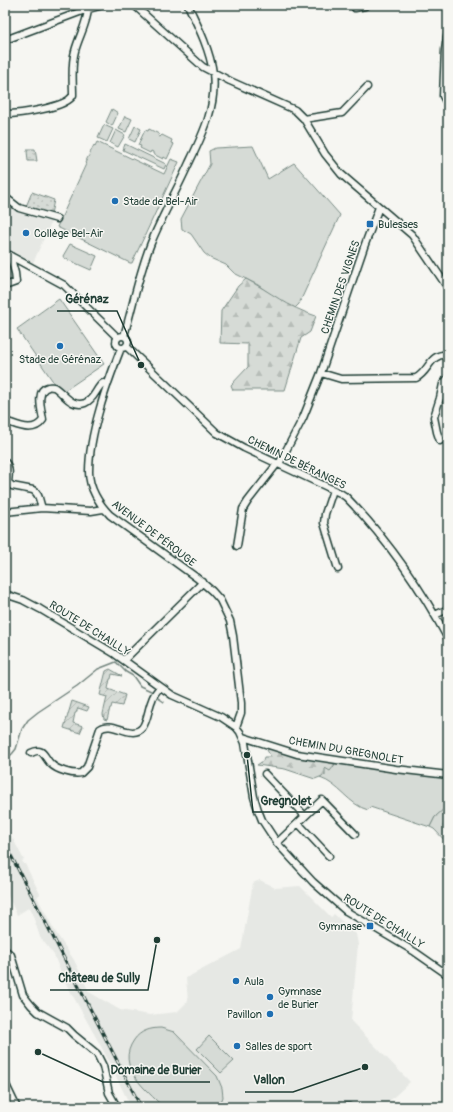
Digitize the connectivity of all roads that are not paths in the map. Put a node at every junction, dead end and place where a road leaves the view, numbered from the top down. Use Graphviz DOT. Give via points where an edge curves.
graph roads {
  1 [pos="103,5"];
  2 [pos="134,5"];
  3 [pos="188,5"];
  4 [pos="354,5"];
  5 [pos="364,6"];
  6 [pos="85,8"];
  7 [pos="448,31"];
  8 [pos="5,40"];
  9 [pos="213,73"];
  10 [pos="367,87"];
  11 [pos="448,105"];
  12 [pos="5,114"];
  13 [pos="304,119"];
  14 [pos="5,197"];
  15 [pos="379,207"];
  16 [pos="57,219"];
  17 [pos="7,254"];
  18 [pos="5,286"];
  19 [pos="448,288"];
  20 [pos="121,337"];
  21 [pos="124,347"];
  22 [pos="448,355"];
  23 [pos="321,373"];
  24 [pos="448,378"];
  25 [pos="108,384"];
  26 [pos="5,421"];
  27 [pos="440,441"];
  28 [pos="5,462"];
  29 [pos="278,464"];
  30 [pos="333,490"];
  31 [pos="42,508"];
  32 [pos="103,509"];
  33 [pos="5,512"];
  34 [pos="237,546"];
  35 [pos="338,569"];
  36 [pos="203,582"];
  37 [pos="5,594"];
  38 [pos="448,609"];
  39 [pos="435,615"];
  40 [pos="448,639"];
  41 [pos="124,660"];
  42 [pos="160,687"];
  43 [pos="236,726"];
  44 [pos="243,737"];
  45 [pos="32,753"];
  46 [pos="265,774"];
  47 [pos="448,775"];
  48 [pos="305,816"];
  49 [pos="298,823"];
  50 [pos="355,834"];
  51 [pos="277,843"];
  52 [pos="329,856"];
  53 [pos="5,950"];
  54 [pos="448,975"];
  55 [pos="5,1084"];
  56 [pos="16,1107"];
  57 [pos="117,1107"];
  58 [pos="330,1107"];
  59 [pos="349,1107"];
  1 -- 6 [label="street"];
  2 -- 9 [label="street" via="187,54"];
  3 -- 9 [label="street" via="206,47"];
  4 -- 5 [label="street" via="355,8"];
  6 -- 8 [label="street"];
  6 -- 12 [label="street" via="88,17 75,51 71,98 51,107"];
  7 -- 11 [label="street" via="443,96"];
  9 -- 13 [label="street" via="292,107"];
  9 -- 20 [label="street" via="214,94 211,112 151,244"];
  10 -- 13 [label="street" via="342,112"];
  13 -- 15 [label="street" via="333,165"];
  14 -- 16 [label="street" via="19,208"];
  15 -- 19 [label="street" via="412,235"];
  15 -- 23 [label="street, CHEMIN DES VIGNES"];
  17 -- 18 [label="street" via="16,282"];
  17 -- 20 [label="street" via="64,285"];
  20 -- 21 [label="street" via="128,341"];
  20 -- 21 [label="street" via="116,344"];
  21 -- 25 [label="street, AVENUE DE PÉROUGE"];
  21 -- 29 [label="street, CHEMIN DE BÉRANGES" via="217,433"];
  22 -- 23 [label="street" via="441,354 435,357 422,375 416,378 341,379"];
  23 -- 29 [label="street, CHEMIN DES VIGNES" via="302,418"];
  24 -- 27 [label="street" via="443,384 434,417"];
  25 -- 26 [label="street" via="101,384 95,395 84,403 76,404 49,386 42,391 40,397 43,420 40,425 22,428"];
  25 -- 32 [label="street, AVENUE DE PÉROUGE" via="92,439 89,473"];
  28 -- 31 [label="street" via="9,468 8,482 12,486 36,491"];
  29 -- 30 [label="street, CHEMIN DE BÉRANGES"];
  29 -- 34 [label="street, CHEMIN DES VIGNES" via="243,509"];
  30 -- 35 [label="street" via="324,523"];
  30 -- 39 [label="street, CHEMIN DE BÉRANGES" via="346,497 379,534"];
  31 -- 32 [label="street" via="92,511"];
  31 -- 33 [label="street"];
  32 -- 36 [label="street, AVENUE DE PÉROUGE"];
  36 -- 41 [label="street"];
  36 -- 43 [label="street, AVENUE DE PÉROUGE" via="220,600 232,628 241,704"];
  37 -- 41 [label="street, ROUTE DE CHAILLY" via="40,609"];
  38 -- 39 [label="street"];
  39 -- 40 [label="street, CHEMIN DE BÉRANGES"];
  41 -- 42 [label="street, ROUTE DE CHAILLY"];
  42 -- 43 [label="street, ROUTE DE CHAILLY"];
  42 -- 45 [label="street" via="152,699 141,730 130,732 108,726 99,730 87,767 82,772 76,774 55,767 42,752"];
  43 -- 44 [label="street, ROUTE DE CHAILLY"];
  44 -- 47 [label="street, CHEMIN DU GREGNOLET" via="297,754"];
  44 -- 51 [label="street, ROUTE DE CHAILLY" via="258,810"];
  46 -- 48 [label="street"];
  48 -- 49 [label="street"];
  48 -- 50 [label="street" via="322,800"];
  49 -- 51 [label="street"];
  49 -- 52 [label="street"];
  51 -- 54 [label="street, ROUTE DE CHAILLY" via="313,882 346,911"];
  53 -- 57 [label="street" via="11,955 27,1000 36,1010 67,1028 95,1052 104,1070 107,1089"];
  55 -- 56 [label="main road"];
  58 -- 59 [label="street"];
}
